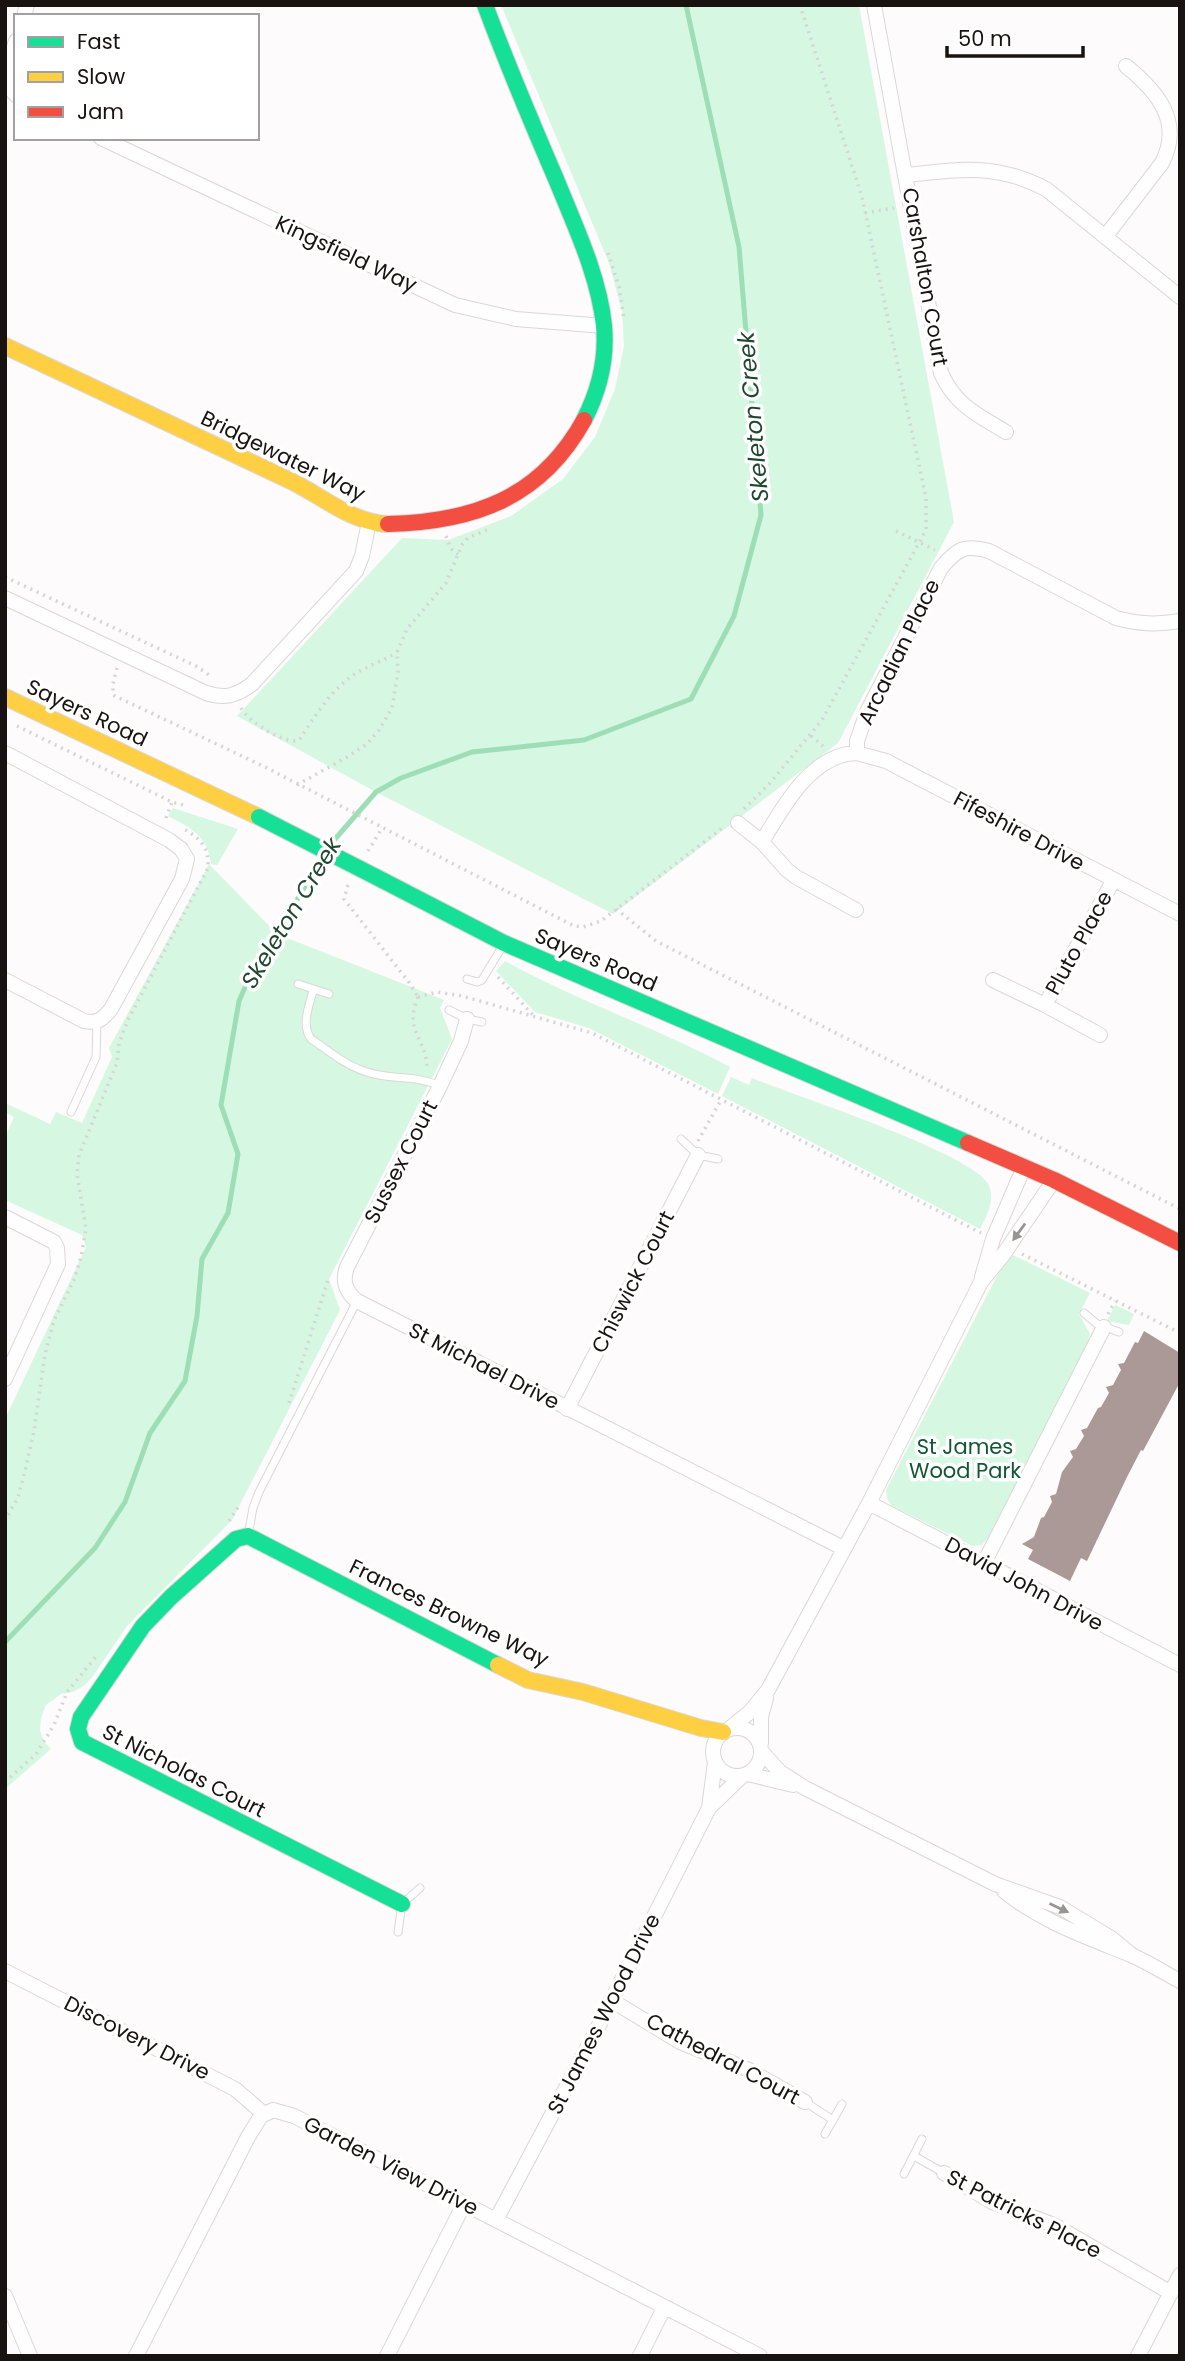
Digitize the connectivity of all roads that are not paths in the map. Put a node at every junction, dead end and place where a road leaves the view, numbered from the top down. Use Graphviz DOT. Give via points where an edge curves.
graph roads {
  1 [pos="485,5"];
  2 [pos="874,5"];
  3 [pos="14,47"];
  4 [pos="1126,66"];
  5 [pos="14,92"];
  6 [pos="105,140"];
  7 [pos="907,175"];
  8 [pos="1105,237"];
  9 [pos="1180,297"];
  10 [pos="604,327"];
  11 [pos="5,346"];
  12 [pos="1006,432"];
  13 [pos="369,522"];
  14 [pos="5,598"];
  15 [pos="1180,621"];
  16 [pos="5,697"];
  17 [pos="5,752"];
  18 [pos="857,754"];
  19 [pos="738,818"];
  20 [pos="762,842"];
  21 [pos="1114,881"];
  22 [pos="856,910"];
  23 [pos="1180,914"];
  24 [pos="504,943"];
  25 [pos="467,979"];
  26 [pos="5,980"];
  27 [pos="993,980"];
  28 [pos="298,984"];
  29 [pos="313,990"];
  30 [pos="329,994"];
  31 [pos="1045,1005"];
  32 [pos="449,1010"];
  33 [pos="467,1020"];
  34 [pos="97,1021"];
  35 [pos="482,1022"];
  36 [pos="1100,1035"];
  37 [pos="440,1086"];
  38 [pos="71,1112"];
  39 [pos="681,1139"];
  40 [pos="695,1153"];
  41 [pos="718,1159"];
  42 [pos="1024,1167"];
  43 [pos="1054,1180"];
  44 [pos="5,1217"];
  45 [pos="1180,1243"];
  46 [pos="981,1282"];
  47 [pos="357,1301"];
  48 [pos="1084,1312"];
  49 [pos="1104,1327"];
  50 [pos="1119,1332"];
  51 [pos="5,1379"];
  52 [pos="567,1409"];
  53 [pos="869,1503"];
  54 [pos="248,1536"];
  55 [pos="843,1548"];
  56 [pos="984,1563"];
  57 [pos="1180,1665"];
  58 [pos="768,1690"];
  59 [pos="678,1722"];
  60 [pos="726,1730"];
  61 [pos="761,1749"];
  62 [pos="714,1758"];
  63 [pos="745,1775"];
  64 [pos="805,1788"];
  65 [pos="709,1808"];
  66 [pos="420,1888"];
  67 [pos="402,1904"];
  68 [pos="398,1932"];
  69 [pos="5,1971"];
  70 [pos="1180,1981"];
  71 [pos="611,2000"];
  72 [pos="806,2102"];
  73 [pos="842,2104"];
  74 [pos="264,2114"];
  75 [pos="833,2120"];
  76 [pos="825,2134"];
  77 [pos="922,2139"];
  78 [pos="914,2156"];
  79 [pos="944,2173"];
  80 [pos="904,2174"];
  81 [pos="464,2204"];
  82 [pos="496,2220"];
  83 [pos="1180,2275"];
  84 [pos="1171,2293"];
  85 [pos="5,2296"];
  86 [pos="664,2308"];
  87 [pos="30,2356"];
  88 [pos="136,2356"];
  89 [pos="387,2356"];
  90 [pos="640,2356"];
  91 [pos="760,2356"];
  92 [pos="1138,2356"];
  1 -- 10 [label="street, Bridgewater Way" via="587,254"];
  2 -- 7 [label="street, Carshalton Court"];
  3 -- 5 [label="street" via="8,65 9,88"];
  4 -- 8 [label="street" via="1165,108 1171,136 1163,163"];
  6 -- 10 [label="street, Kingsfield Way" via="455,305 516,319"];
  7 -- 8 [label="street, Carshalton Court" via="962,169 1012,174 1046,189"];
  7 -- 12 [label="street, Carshalton Court" via="941,373 959,402"];
  8 -- 9 [label="street, Carshalton Court"];
  10 -- 13 [label="street, Bridgewater Way" via="603,359 589,411 572,443 526,488 474,514 390,524"];
  11 -- 13 [label="street, Bridgewater Way"];
  13 -- 14 [label="street" via="356,571 252,684 234,696 206,693"];
  15 -- 18 [label="street, Arcadian Place" via="1146,624 1116,618 989,551 974,547 955,553 942,568 867,712"];
  16 -- 24 [label="street, Sayers Road, bridge" via="259,817"];
  17 -- 34 [label="street" via="169,840 185,854 182,878 111,1009"];
  18 -- 20 [label="street, Arcadian Place" via="846,754 814,771 789,798"];
  18 -- 21 [label="street, Fifeshire Drive" via="886,761"];
  19 -- 20 [label="street"];
  20 -- 22 [label="street" via="796,877"];
  21 -- 23 [label="street, Fifeshire Drive"];
  21 -- 31 [label="street, Pluto Place"];
  24 -- 25 [label="lane" via="482,980"];
  24 -- 42 [label="street, Sayers Road"];
  26 -- 34 [label="street" via="80,1020"];
  27 -- 31 [label="street, Pluto Place"];
  28 -- 29 [label="lane"];
  29 -- 30 [label="lane"];
  29 -- 37 [label="lane" via="306,1022 311,1039 363,1071 424,1079"];
  31 -- 36 [label="street, Pluto Place"];
  32 -- 33 [label="lane"];
  33 -- 35 [label="lane"];
  33 -- 37 [label="street, Sussex Court"];
  34 -- 38 [label="lane" via="96,1057"];
  37 -- 47 [label="street, Sussex Court" via="347,1267 345,1287"];
  39 -- 40 [label="lane"];
  40 -- 41 [label="lane"];
  40 -- 52 [label="street, Chiswick Court"];
  42 -- 43 [label="street, Sayers Road"];
  42 -- 46 [label="street" via="993,1239"];
  43 -- 45 [label="street, Sayers Road"];
  43 -- 46 [label="street, one-way"];
  44 -- 51 [label="street" via="49,1237 57,1248 58,1264"];
  46 -- 53 [label="street"];
  47 -- 52 [label="street, St Michael Drive"];
  47 -- 54 [label="lane" via="259,1492"];
  48 -- 49 [label="lane"];
  49 -- 50 [label="lane"];
  49 -- 56 [label="street"];
  52 -- 55 [label="street, St Michael Drive"];
  53 -- 55 [label="street"];
  53 -- 56 [label="street, David John Drive"];
  54 -- 59 [label="street, Frances Browne Way" via="528,1680"];
  54 -- 67 [label="street, St Nicholas Court" via="236,1539 143,1626 81,1717 82,1742"];
  55 -- 58 [label="street"];
  56 -- 57 [label="street, David John Drive"];
  58 -- 60 [label="street" via="750,1712"];
  58 -- 61 [label="street" via="761,1717"];
  59 -- 60 [label="street, Frances Browne Way"];
  59 -- 62 [label="street, Frances Browne Way" via="697,1735"];
  60 -- 61 [label="street" via="748,1730"];
  60 -- 62 [label="street" via="715,1742"];
  61 -- 63 [label="street" via="758,1764"];
  61 -- 64 [label="street" via="780,1772"];
  62 -- 63 [label="street" via="723,1772"];
  62 -- 65 [label="street, St James Wood Drive"];
  63 -- 64 [label="street"];
  63 -- 65 [label="street, St James Wood Drive"];
  64 -- 70 [label="street" via="995,1884 1047,1919"];
  65 -- 71 [label="street, St James Wood Drive"];
  66 -- 67 [label="lane"];
  67 -- 68 [label="lane"];
  69 -- 74 [label="street, Discovery Drive" via="235,2089"];
  71 -- 72 [label="street, Cathedral Court" via="680,2042 749,2070"];
  71 -- 82 [label="street, St James Wood Drive"];
  72 -- 75 [label="lane, Cathedral Court"];
  73 -- 75 [label="lane"];
  74 -- 81 [label="street, Garden View Drive" via="272,2110 293,2116"];
  74 -- 88 [label="street"];
  75 -- 76 [label="lane"];
  77 -- 78 [label="lane"];
  78 -- 79 [label="lane, St Patricks Place"];
  78 -- 80 [label="lane"];
  79 -- 84 [label="street, St Patricks Place" via="992,2202 1054,2225"];
  81 -- 82 [label="street, Garden View Drive"];
  81 -- 89 [label="street"];
  82 -- 86 [label="street, Garden View Drive"];
  83 -- 84 [label="street"];
  84 -- 92 [label="street"];
  85 -- 87 [label="street"];
  86 -- 90 [label="street"];
  86 -- 91 [label="street, Garden View Drive"];
}
